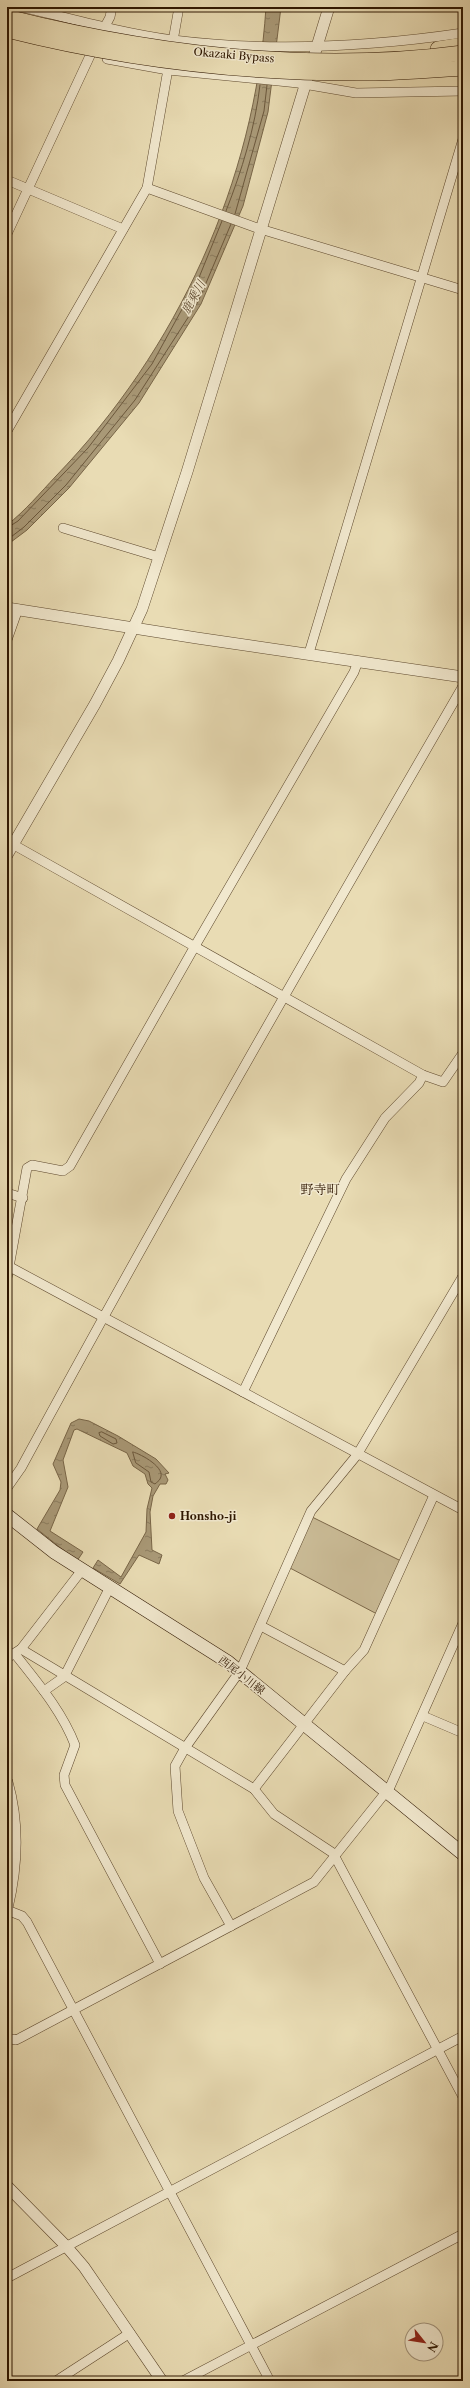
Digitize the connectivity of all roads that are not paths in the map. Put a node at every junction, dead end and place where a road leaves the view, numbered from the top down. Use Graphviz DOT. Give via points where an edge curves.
graph roads {
  1 [pos="22,7"];
  2 [pos="112,7"];
  3 [pos="179,7"];
  4 [pos="329,7"];
  5 [pos="7,17"];
  6 [pos="104,27"];
  7 [pos="7,30"];
  8 [pos="463,33"];
  9 [pos="7,38"];
  10 [pos="173,40"];
  11 [pos="463,45"];
  12 [pos="318,46"];
  13 [pos="463,54"];
  14 [pos="90,56"];
  15 [pos="386,59"];
  16 [pos="463,68"];
  17 [pos="168,70"];
  18 [pos="371,73"];
  19 [pos="463,76"];
  20 [pos="302,83"];
  21 [pos="463,91"];
  22 [pos="463,139"];
  23 [pos="7,180"];
  24 [pos="147,188"];
  25 [pos="29,189"];
  26 [pos="258,229"];
  27 [pos="123,230"];
  28 [pos="7,234"];
  29 [pos="421,277"];
  30 [pos="463,290"];
  31 [pos="7,431"];
  32 [pos="63,528"];
  33 [pos="159,557"];
  34 [pos="12,608"];
  35 [pos="134,628"];
  36 [pos="7,640"];
  37 [pos="309,653"];
  38 [pos="358,661"];
  39 [pos="463,677"];
  40 [pos="463,686"];
  41 [pos="10,842"];
  42 [pos="7,855"];
  43 [pos="195,946"];
  44 [pos="284,996"];
  45 [pos="463,1053"];
  46 [pos="423,1075"];
  47 [pos="7,1193"];
  48 [pos="23,1198"];
  49 [pos="10,1267"];
  50 [pos="463,1276"];
  51 [pos="7,1278"];
  52 [pos="103,1316"];
  53 [pos="243,1392"];
  54 [pos="357,1455"];
  55 [pos="7,1488"];
  56 [pos="434,1494"];
  57 [pos="463,1510"];
  58 [pos="7,1515"];
  59 [pos="82,1570"];
  60 [pos="110,1587"];
  61 [pos="463,1623"];
  62 [pos="261,1626"];
  63 [pos="14,1654"];
  64 [pos="345,1671"];
  65 [pos="240,1672"];
  66 [pos="64,1677"];
  67 [pos="44,1691"];
  68 [pos="423,1716"];
  69 [pos="305,1724"];
  70 [pos="463,1733"];
  71 [pos="185,1748"];
  72 [pos="7,1782"];
  73 [pos="254,1789"];
  74 [pos="387,1792"];
  75 [pos="10,1812"];
  76 [pos="463,1854"];
  77 [pos="335,1856"];
  78 [pos="7,1909"];
  79 [pos="231,1926"];
  80 [pos="160,1964"];
  81 [pos="73,2009"];
  82 [pos="463,2036"];
  83 [pos="7,2038"];
  84 [pos="438,2050"];
  85 [pos="463,2097"];
  86 [pos="7,2186"];
  87 [pos="169,2190"];
  88 [pos="463,2234"];
  89 [pos="66,2246"];
  90 [pos="7,2278"];
  91 [pos="130,2333"];
  92 [pos="251,2345"];
  93 [pos="56,2381"];
  94 [pos="162,2381"];
  95 [pos="183,2381"];
  96 [pos="270,2381"];
  1 -- 6 [label="street"];
  2 -- 6 [label="street"];
  3 -- 10 [label="street"];
  4 -- 12 [label="street"];
  5 -- 15 [label="highway, Okazaki Bypass, bridge" via="120,41 240,57 320,61"];
  6 -- 10 [label="street"];
  6 -- 14 [label="street"];
  7 -- 18 [label="highway, Okazaki Bypass, bridge" via="175,62 272,71"];
  8 -- 12 [label="street"];
  9 -- 14 [label="street"];
  10 -- 12 [label="street" via="244,45"];
  10 -- 17 [label="street"];
  11 -- 15 [label="highway, bridge"];
  12 -- 20 [label="street"];
  13 -- 15 [label="highway, Okazaki Bypass, bridge"];
  14 -- 17 [label="street"];
  14 -- 25 [label="street"];
  16 -- 18 [label="highway, Okazaki Bypass, bridge"];
  17 -- 20 [label="street"];
  17 -- 24 [label="street"];
  18 -- 19 [label="highway, bridge"];
  20 -- 21 [label="street" via="356,93"];
  20 -- 26 [label="street"];
  22 -- 29 [label="street"];
  23 -- 25 [label="street"];
  24 -- 26 [label="street"];
  24 -- 27 [label="street"];
  25 -- 27 [label="street"];
  25 -- 28 [label="street"];
  26 -- 29 [label="street"];
  26 -- 33 [label="street"];
  27 -- 31 [label="street"];
  29 -- 30 [label="street"];
  29 -- 37 [label="street"];
  32 -- 33 [label="street"];
  33 -- 35 [label="street"];
  34 -- 35 [label="street"];
  34 -- 36 [label="street"];
  35 -- 37 [label="street"];
  35 -- 41 [label="street" via="95,704"];
  37 -- 38 [label="street"];
  38 -- 39 [label="street"];
  38 -- 43 [label="street"];
  40 -- 44 [label="street"];
  41 -- 42 [label="street"];
  41 -- 43 [label="street"];
  43 -- 44 [label="street"];
  43 -- 48 [label="street" via="70,1166 63,1171 29,1166"];
  44 -- 46 [label="street"];
  44 -- 52 [label="street"];
  45 -- 46 [label="street" via="443,1082"];
  46 -- 53 [label="street" via="419,1083 385,1118 346,1179"];
  47 -- 48 [label="street"];
  48 -- 49 [label="street"];
  49 -- 51 [label="street"];
  49 -- 52 [label="street"];
  50 -- 54 [label="street"];
  52 -- 53 [label="street"];
  52 -- 55 [label="street" via="21,1468"];
  53 -- 54 [label="street"];
  54 -- 56 [label="street"];
  54 -- 62 [label="street" via="311,1511"];
  56 -- 57 [label="street"];
  56 -- 64 [label="street" via="364,1650"];
  58 -- 59 [label="main road, 西尾小川線" via="36,1539"];
  59 -- 60 [label="main road, 西尾小川線"];
  59 -- 63 [label="street"];
  60 -- 65 [label="main road, 西尾小川線"];
  60 -- 66 [label="street"];
  61 -- 68 [label="street"];
  62 -- 64 [label="street"];
  62 -- 65 [label="street"];
  63 -- 66 [label="street"];
  63 -- 67 [label="street"];
  64 -- 69 [label="street"];
  65 -- 69 [label="main road, 西尾小川線"];
  65 -- 71 [label="street"];
  66 -- 67 [label="street"];
  66 -- 71 [label="street"];
  67 -- 80 [label="street" via="70,1732 75,1745 64,1776 65,1785"];
  68 -- 70 [label="street"];
  68 -- 74 [label="street"];
  69 -- 73 [label="street"];
  69 -- 74 [label="main road, 西尾小川線"];
  71 -- 73 [label="street"];
  71 -- 79 [label="street" via="175,1766 178,1811 204,1878"];
  72 -- 75 [label="street"];
  73 -- 77 [label="street" via="274,1814"];
  74 -- 76 [label="main road, 西尾小川線"];
  74 -- 77 [label="street"];
  75 -- 78 [label="street" via="16,1850"];
  77 -- 79 [label="street" via="309,1886"];
  77 -- 84 [label="street"];
  78 -- 81 [label="street" via="22,1916 27,1922"];
  79 -- 80 [label="street"];
  80 -- 81 [label="street"];
  81 -- 83 [label="street" via="16,2040"];
  81 -- 87 [label="street"];
  82 -- 84 [label="street"];
  84 -- 85 [label="street"];
  84 -- 87 [label="street"];
  86 -- 89 [label="street"];
  87 -- 89 [label="street"];
  87 -- 92 [label="street"];
  88 -- 92 [label="street"];
  89 -- 90 [label="street"];
  89 -- 91 [label="street" via="84,2267"];
  91 -- 93 [label="street"];
  91 -- 94 [label="street"];
  92 -- 95 [label="street"];
  92 -- 96 [label="street"];
}
